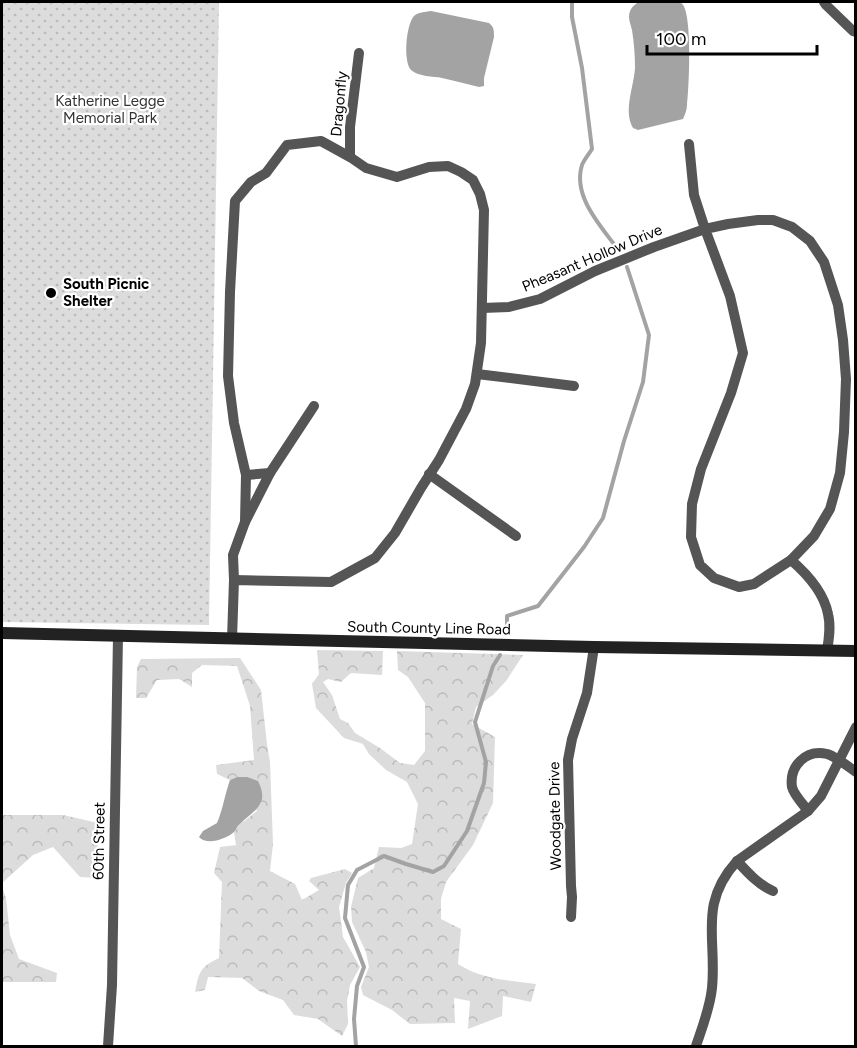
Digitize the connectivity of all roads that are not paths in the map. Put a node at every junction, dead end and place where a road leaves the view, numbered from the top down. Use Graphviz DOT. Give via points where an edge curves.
graph roads {
  1 [pos="824,2"];
  2 [pos="855,32"];
  3 [pos="359,53"];
  4 [pos="689,144"];
  5 [pos="350,156"];
  6 [pos="705,229"];
  7 [pos="482,308"];
  8 [pos="477,374"];
  9 [pos="574,386"];
  10 [pos="314,406"];
  11 [pos="270,473"];
  12 [pos="429,474"];
  13 [pos="246,475"];
  14 [pos="245,522"];
  15 [pos="516,536"];
  16 [pos="790,560"];
  17 [pos="234,580"];
  18 [pos="2,633"];
  19 [pos="118,636"];
  20 [pos="232,639"];
  21 [pos="594,647"];
  22 [pos="827,651"];
  23 [pos="855,651"];
  24 [pos="855,727"];
  25 [pos="839,761"];
  26 [pos="855,772"];
  27 [pos="808,811"];
  28 [pos="737,861"];
  29 [pos="773,891"];
  30 [pos="571,916"];
  31 [pos="108,1047"];
  32 [pos="696,1047"];
  1 -- 2 [label="street"];
  3 -- 5 [label="street, Dragonfly"];
  4 -- 6 [label="street" via="694,195"];
  5 -- 7 [label="street" via="366,168 397,177 429,167 448,166 472,180 484,210"];
  5 -- 13 [label="street" via="321,141 287,144 266,173 251,182 235,201 228,375"];
  6 -- 7 [label="street, Pheasant Hollow Drive" via="596,271 540,299 508,308"];
  6 -- 16 [label="street, Pheasant Hollow Drive" via="758,220 773,220 792,227 810,241 824,262 838,305 846,379 840,473 830,509 814,536"];
  6 -- 16 [label="street, Pheasant Hollow Drive" via="730,296 742,353 701,469 692,504 691,537 700,565 714,578 739,587 754,584"];
  7 -- 8 [label="street"];
  8 -- 9 [label="street"];
  8 -- 12 [label="street" via="466,409"];
  10 -- 11 [label="street"];
  11 -- 13 [label="street"];
  11 -- 14 [label="street"];
  12 -- 15 [label="street"];
  12 -- 17 [label="street" via="395,533 375,558 356,570 332,582"];
  13 -- 14 [label="street"];
  14 -- 17 [label="street" via="233,555"];
  16 -- 22 [label="street" via="809,579 825,604 830,625"];
  17 -- 20 [label="street"];
  18 -- 19 [label="main road, South County Line Road"];
  19 -- 20 [label="main road, South County Line Road"];
  19 -- 31 [label="street, 60th Street"];
  20 -- 21 [label="main road, South County Line Road"];
  21 -- 22 [label="main road, South County Line Road"];
  21 -- 30 [label="street, Woodgate Drive" via="587,693 568,760"];
  22 -- 23 [label="main road, South County Line Road"];
  24 -- 25 [label="street"];
  25 -- 26 [label="street"];
  25 -- 27 [label="street"];
  25 -- 27 [label="street" via="829,754 813,753 800,759 792,776 792,790"];
  27 -- 28 [label="street"];
  28 -- 29 [label="street" via="760,885"];
  28 -- 32 [label="street" via="716,894 712,908 712,990"];
}
